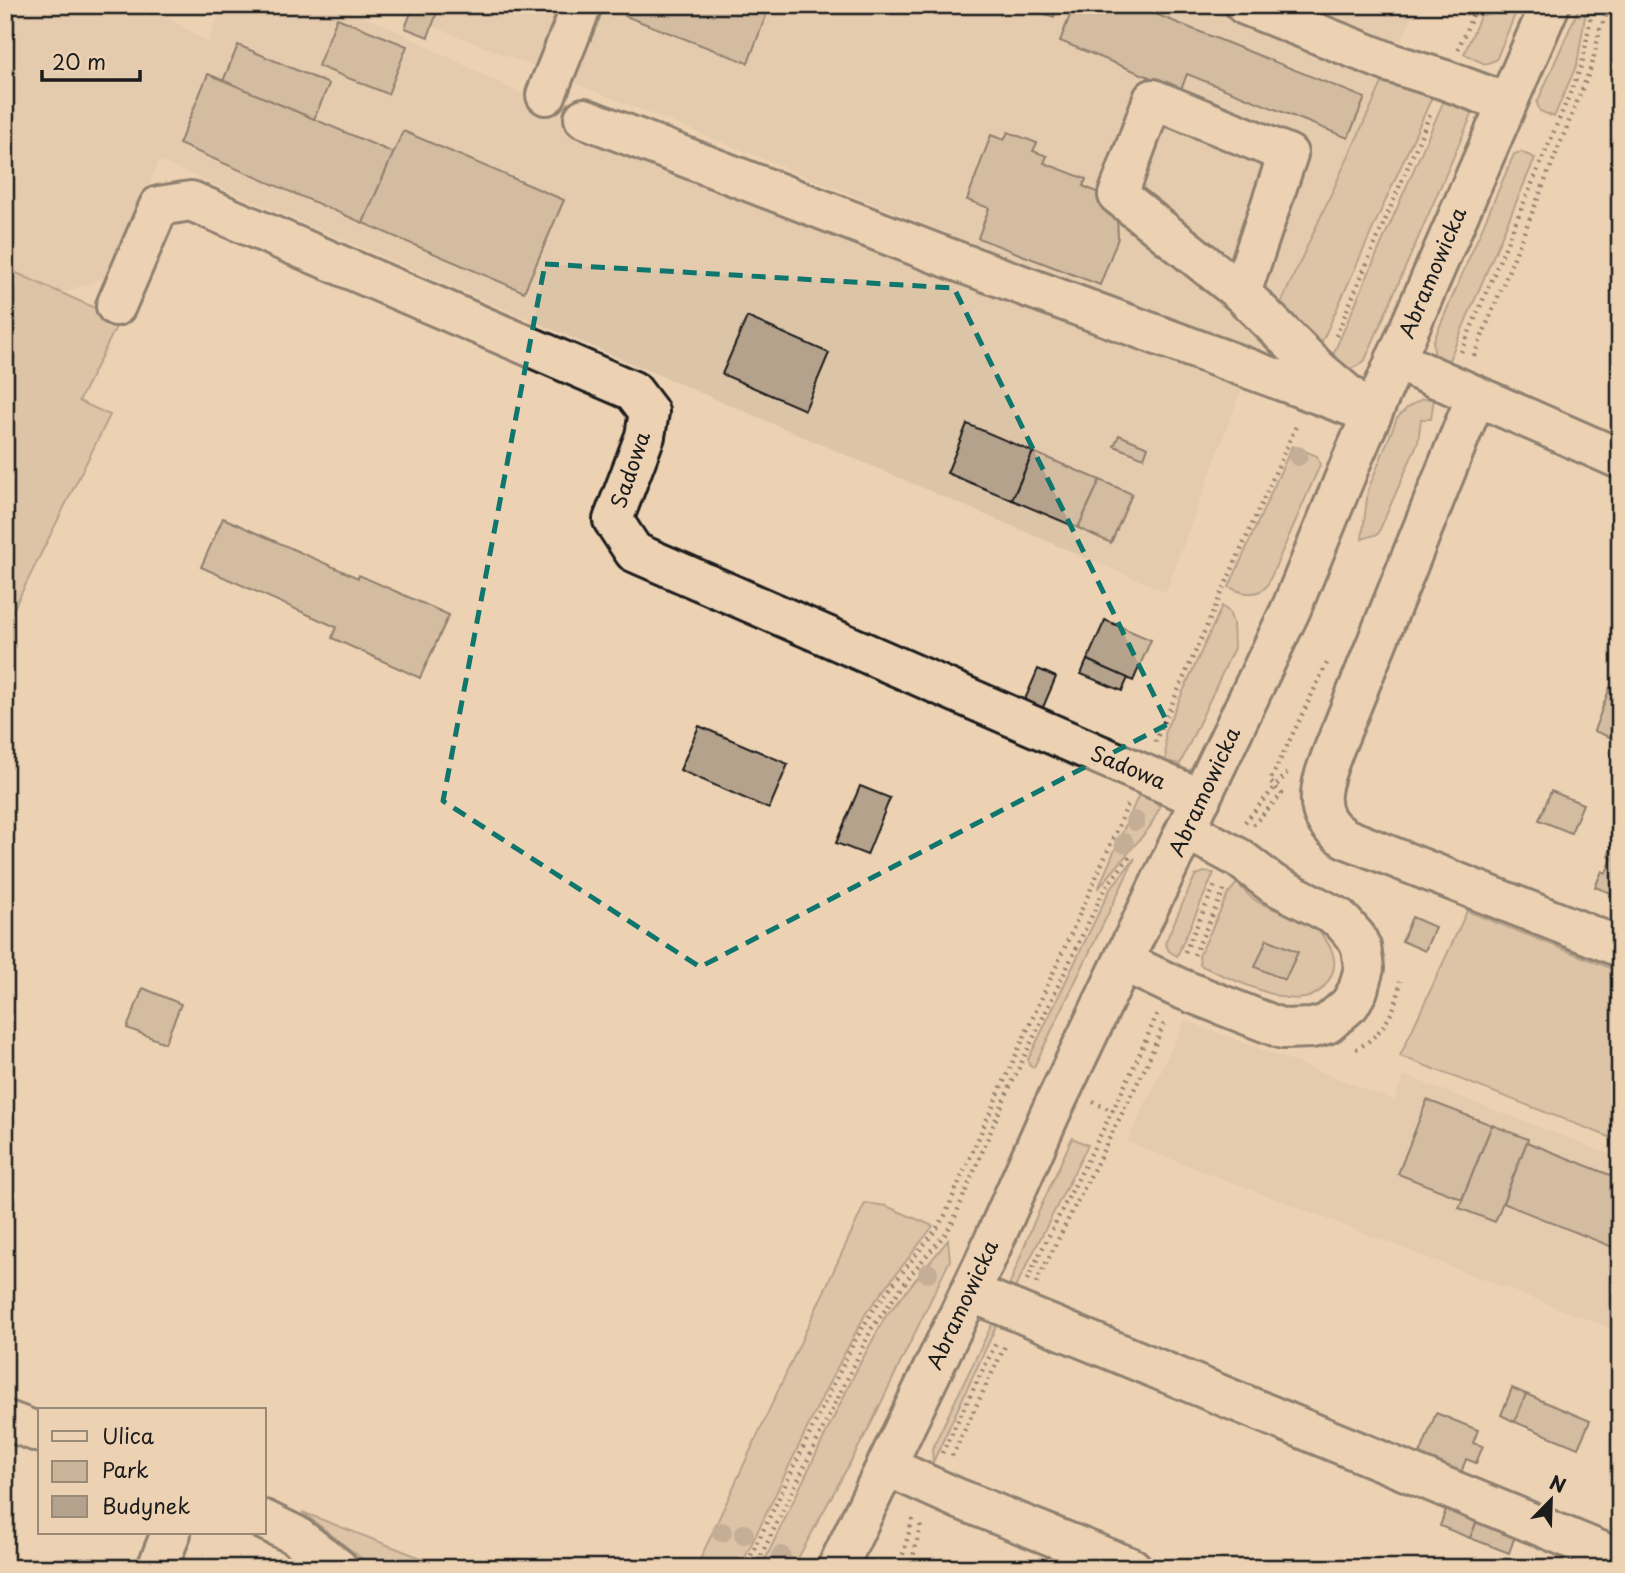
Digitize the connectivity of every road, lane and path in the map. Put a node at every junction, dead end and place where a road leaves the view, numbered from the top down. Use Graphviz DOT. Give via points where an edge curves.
graph roads {
  1 [pos="582,5"];
  2 [pos="1245,5"];
  3 [pos="1477,5"];
  4 [pos="1550,5"];
  5 [pos="1593,5"];
  6 [pos="1611,5"];
  7 [pos="1445,80"];
  8 [pos="546,95"];
  9 [pos="1507,103"];
  10 [pos="584,118"];
  11 [pos="1241,293"];
  12 [pos="116,306"];
  13 [pos="1395,360"];
  14 [pos="1315,382"];
  15 [pos="1461,390"];
  16 [pos="1372,414"];
  17 [pos="1620,459"];
  18 [pos="1329,658"];
  19 [pos="1141,774"];
  20 [pos="1194,814"];
  21 [pos="1249,839"];
  22 [pos="1139,845"];
  23 [pos="1620,947"];
  24 [pos="1124,962"];
  25 [pos="1400,976"];
  26 [pos="1179,988"];
  27 [pos="1347,1053"];
  28 [pos="971,1292"];
  29 [pos="1021,1313"];
  30 [pos="5,1420"];
  31 [pos="38,1432"];
  32 [pos="886,1466"];
  33 [pos="936,1489"];
  34 [pos="266,1521"];
  35 [pos="171,1534"];
  36 [pos="1620,1559"];
  37 [pos="157,1568"];
  38 [pos="338,1568"];
  39 [pos="745,1568"];
  40 [pos="755,1568"];
  41 [pos="836,1568"];
  42 [pos="910,1568"];
  43 [pos="1132,1568"];
  1 -- 8 [label="street"];
  2 -- 7 [label="street"];
  3 -- 7 [label="path"];
  4 -- 9 [label="street, Abramowicka"];
  5 -- 15 [label="path" via="1582,65"];
  6 -- 15 [label="path" via="1592,65"];
  7 -- 9 [label="street"];
  7 -- 14 [label="path"];
  9 -- 13 [label="street, Abramowicka"];
  10 -- 14 [label="street" via="927,250"];
  11 -- 11 [label="street" via="1288,154 1153,99 1118,195"];
  11 -- 14 [label="street"];
  12 -- 19 [label="street, Sadowa" via="159,206 191,201 633,391 649,412 645,436 613,520 634,552"];
  13 -- 15 [label="street"];
  13 -- 16 [label="street, Abramowicka"];
  14 -- 16 [label="street"];
  14 -- 19 [label="path"];
  15 -- 17 [label="street"];
  15 -- 23 [label="street" via="1330,760 1321,789 1324,818 1345,838"];
  16 -- 20 [label="street, Abramowicka" via="1292,609"];
  18 -- 21 [label="path" via="1270,780 1282,794"];
  19 -- 20 [label="street, Sadowa"];
  19 -- 39 [label="path" via="945,1214 873,1310 853,1345"];
  20 -- 21 [label="street, Sadowa"];
  20 -- 24 [label="street, Abramowicka"];
  21 -- 26 [label="path"];
  21 -- 26 [label="street, Sadowa" via="1259,875 1327,910 1349,927 1363,958 1358,990 1327,1024 1292,1030"];
  22 -- 40 [label="path" via="1105,888 1006,1095 954,1219 872,1328"];
  24 -- 26 [label="street, Sadowa"];
  24 -- 28 [label="street, Abramowicka"];
  25 -- 27 [label="path" via="1399,996 1386,1022 1367,1044"];
  26 -- 29 [label="path" via="1146,1066"];
  28 -- 29 [label="street"];
  28 -- 32 [label="street, Abramowicka"];
  29 -- 33 [label="path"];
  29 -- 36 [label="street"];
  30 -- 31 [label="street"];
  32 -- 33 [label="street"];
  32 -- 41 [label="street, Abramowicka"];
  33 -- 42 [label="path" via="917,1532"];
  33 -- 43 [label="street"];
  34 -- 38 [label="street" via="295,1535"];
  35 -- 37 [label="street"];
}
